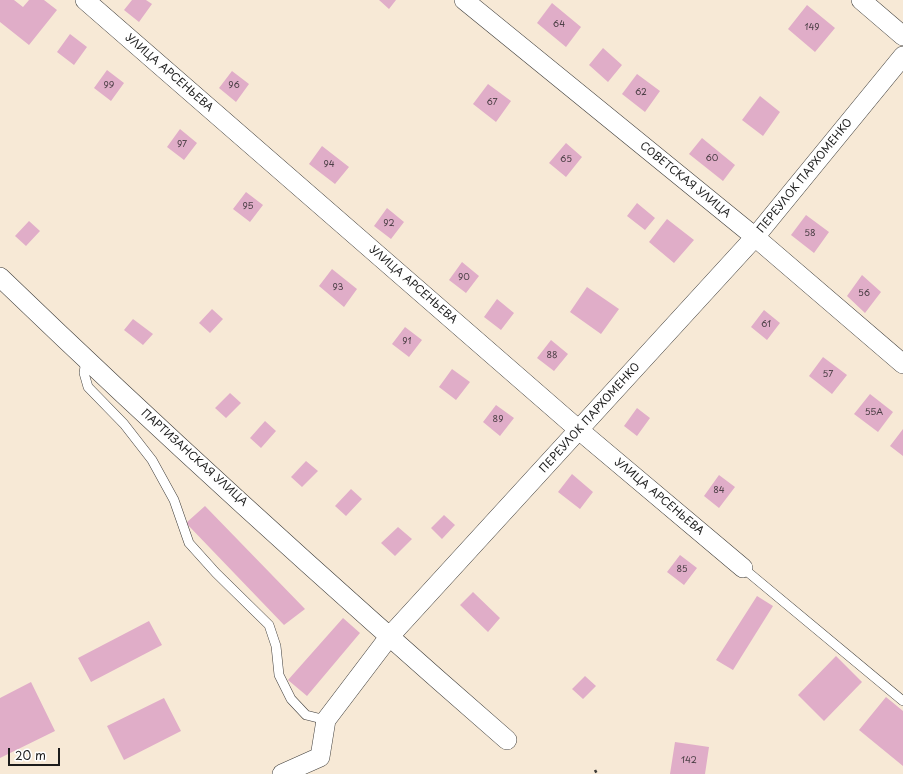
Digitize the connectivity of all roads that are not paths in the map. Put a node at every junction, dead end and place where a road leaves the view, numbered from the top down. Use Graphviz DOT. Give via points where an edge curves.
graph roads {
  1 [pos="85,0"];
  2 [pos="464,0"];
  3 [pos="861,0"];
  4 [pos="903,36"];
  5 [pos="903,56"];
  6 [pos="755,236"];
  7 [pos="0,277"];
  8 [pos="86,360"];
  9 [pos="903,364"];
  10 [pos="579,430"];
  11 [pos="743,568"];
  12 [pos="389,637"];
  13 [pos="903,701"];
  14 [pos="326,720"];
  15 [pos="508,740"];
  16 [pos="320,765"];
  17 [pos="282,774"];
  1 -- 10 [label="street, УЛИЦА АРСЕНЬЕВА"];
  2 -- 6 [label="street, СОВЕТСКАЯ УЛИЦА"];
  3 -- 4 [label="street"];
  5 -- 6 [label="street, ПЕРЕУЛОК ПАРХОМЕНКО"];
  6 -- 9 [label="street, СОВЕТСКАЯ УЛИЦА"];
  6 -- 10 [label="street, ПЕРЕУЛОК ПАРХОМЕНКО"];
  7 -- 8 [label="street, ПАРТИЗАНСКАЯ УЛИЦА"];
  8 -- 12 [label="street, ПАРТИЗАНСКАЯ УЛИЦА"];
  8 -- 14 [label="lane" via="84,373 88,387 124,424 152,460 174,500 189,543 269,625 276,646 279,675 290,699 306,715"];
  10 -- 11 [label="street, УЛИЦА АРСЕНЬЕВА"];
  10 -- 12 [label="street, ПЕРЕУЛОК ПАРХОМЕНКО"];
  11 -- 13 [label="lane"];
  12 -- 14 [label="street, ПЕРЕУЛОК ПАРХОМЕНКО"];
  12 -- 15 [label="street, ПАРТИЗАНСКАЯ УЛИЦА"];
  14 -- 16 [label="street, ПЕРЕУЛОК ПАРХОМЕНКО"];
  16 -- 17 [label="street, ПЕРЕУЛОК ПАРХОМЕНКО"];
}
